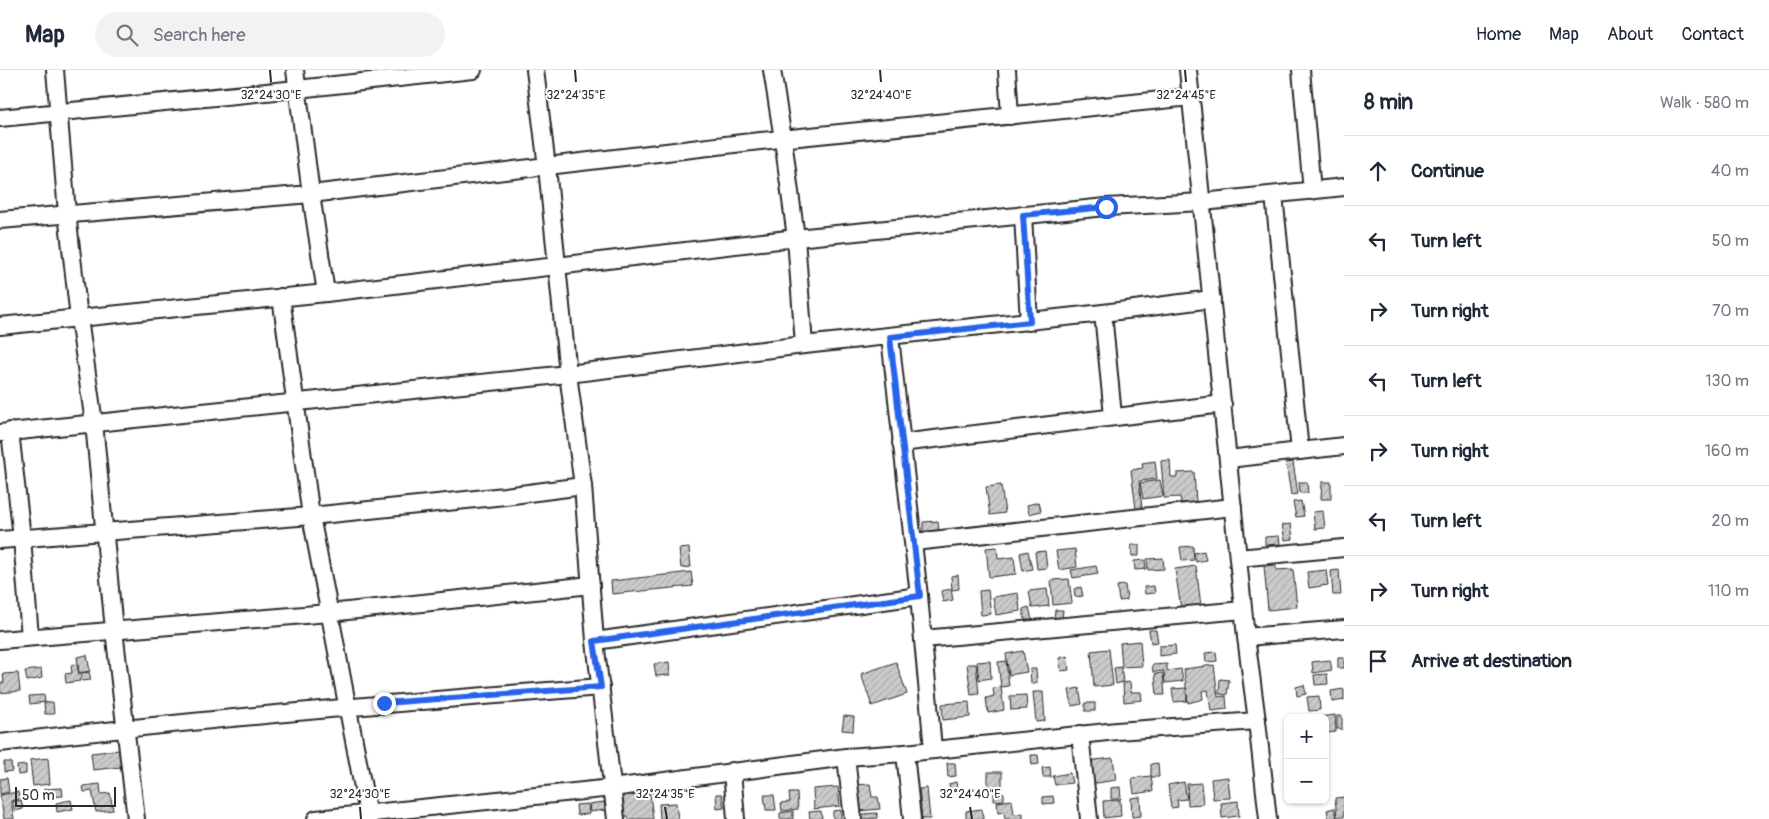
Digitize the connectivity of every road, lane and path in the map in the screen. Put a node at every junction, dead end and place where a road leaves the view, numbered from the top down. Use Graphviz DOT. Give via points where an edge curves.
graph roads {
  1 [pos="56,70"];
  2 [pos="295,70"];
  3 [pos="473,70"];
  4 [pos="535,70"];
  5 [pos="772,70"];
  6 [pos="1007,70"];
  7 [pos="1188,70"];
  8 [pos="1301,70"];
  9 [pos="297,90"];
  10 [pos="1191,97"];
  11 [pos="60,113"];
  12 [pos="1010,116"];
  13 [pos="0,118"];
  14 [pos="783,138"];
  15 [pos="547,167"];
  16 [pos="1344,187"];
  17 [pos="1312,191"];
  18 [pos="311,194"];
  19 [pos="1274,195"];
  20 [pos="1202,202"];
  21 [pos="68,214"];
  22 [pos="1023,215"];
  23 [pos="0,220"];
  24 [pos="796,238"];
  25 [pos="558,266"];
  26 [pos="326,293"];
  27 [pos="281,297"];
  28 [pos="1212,299"];
  29 [pos="1103,313"];
  30 [pos="79,318"];
  31 [pos="1030,322"];
  32 [pos="0,326"];
  33 [pos="890,337"];
  34 [pos="804,345"];
  35 [pos="568,374"];
  36 [pos="296,402"];
  37 [pos="1222,404"];
  38 [pos="1113,416"];
  39 [pos="94,423"];
  40 [pos="5,432"];
  41 [pos="901,443"];
  42 [pos="1344,446"];
  43 [pos="1300,451"];
  44 [pos="1228,459"];
  45 [pos="583,486"];
  46 [pos="1233,507"];
  47 [pos="311,516"];
  48 [pos="106,531"];
  49 [pos="22,538"];
  50 [pos="0,540"];
  51 [pos="914,542"];
  52 [pos="1344,548"];
  53 [pos="1238,558"];
  54 [pos="591,585"];
  55 [pos="920,596"];
  56 [pos="1244,610"];
  57 [pos="329,613"];
  58 [pos="1344,629"];
  59 [pos="114,630"];
  60 [pos="30,637"];
  61 [pos="1246,637"];
  62 [pos="923,638"];
  63 [pos="0,640"];
  64 [pos="594,641"];
  65 [pos="601,687"];
  66 [pos="348,708"];
  67 [pos="1258,720"];
  68 [pos="127,728"];
  69 [pos="1080,734"];
  70 [pos="0,743"];
  71 [pos="933,750"];
  72 [pos="905,753"];
  73 [pos="846,757"];
  74 [pos="732,771"];
  75 [pos="612,788"];
  76 [pos="368,816"];
  77 [pos="136,819"];
  78 [pos="316,819"];
  79 [pos="616,819"];
  80 [pos="736,819"];
  81 [pos="853,819"];
  82 [pos="912,819"];
  83 [pos="1090,819"];
  84 [pos="1268,819"];
  1 -- 11 [label="street"];
  2 -- 9 [label="street"];
  3 -- 9 [label="street"];
  4 -- 15 [label="street"];
  5 -- 14 [label="street"];
  6 -- 12 [label="street"];
  7 -- 10 [label="street"];
  8 -- 17 [label="street"];
  9 -- 11 [label="street"];
  9 -- 18 [label="street"];
  10 -- 12 [label="street"];
  10 -- 20 [label="street"];
  11 -- 13 [label="street"];
  11 -- 21 [label="street"];
  12 -- 14 [label="street"];
  14 -- 15 [label="street"];
  14 -- 24 [label="street"];
  15 -- 18 [label="street"];
  15 -- 25 [label="street"];
  16 -- 17 [label="street"];
  17 -- 19 [label="street"];
  18 -- 21 [label="street"];
  18 -- 26 [label="street"];
  19 -- 20 [label="street"];
  19 -- 43 [label="street"];
  20 -- 22 [label="street"];
  20 -- 28 [label="street"];
  21 -- 23 [label="street"];
  21 -- 30 [label="street"];
  22 -- 24 [label="street"];
  22 -- 31 [label="street"];
  24 -- 25 [label="street"];
  24 -- 34 [label="street"];
  25 -- 26 [label="street"];
  25 -- 35 [label="street"];
  26 -- 27 [label="street"];
  27 -- 30 [label="street"];
  27 -- 36 [label="street"];
  28 -- 29 [label="street"];
  28 -- 37 [label="street"];
  29 -- 31 [label="street"];
  29 -- 38 [label="street"];
  30 -- 32 [label="street"];
  30 -- 39 [label="street"];
  31 -- 33 [label="street"];
  33 -- 34 [label="street"];
  33 -- 41 [label="street"];
  34 -- 35 [label="street"];
  35 -- 36 [label="street"];
  35 -- 45 [label="street"];
  36 -- 39 [label="street"];
  36 -- 47 [label="street"];
  37 -- 38 [label="street"];
  37 -- 44 [label="street"];
  38 -- 41 [label="street"];
  39 -- 40 [label="street"];
  39 -- 48 [label="street"];
  40 -- 49 [label="street"];
  41 -- 51 [label="street"];
  42 -- 43 [label="street"];
  43 -- 44 [label="street"];
  44 -- 46 [label="street"];
  45 -- 47 [label="street"];
  45 -- 54 [label="street"];
  46 -- 51 [label="street"];
  46 -- 53 [label="street"];
  47 -- 48 [label="street"];
  47 -- 57 [label="street"];
  48 -- 49 [label="street"];
  48 -- 59 [label="street"];
  49 -- 50 [label="street"];
  49 -- 60 [label="street"];
  51 -- 55 [label="street"];
  52 -- 53 [label="street"];
  53 -- 56 [label="street"];
  54 -- 57 [label="street"];
  54 -- 64 [label="street"];
  55 -- 62 [label="street"];
  55 -- 64 [label="street"];
  56 -- 61 [label="street"];
  56 -- 62 [label="street"];
  57 -- 59 [label="street"];
  57 -- 66 [label="street"];
  58 -- 61 [label="street"];
  59 -- 60 [label="street"];
  59 -- 68 [label="street"];
  60 -- 63 [label="street"];
  61 -- 67 [label="street"];
  62 -- 71 [label="street"];
  64 -- 65 [label="street"];
  65 -- 66 [label="street"];
  65 -- 75 [label="street"];
  66 -- 68 [label="street"];
  66 -- 76 [label="street"];
  67 -- 69 [label="street"];
  67 -- 84 [label="street"];
  68 -- 70 [label="street"];
  68 -- 77 [label="street"];
  69 -- 71 [label="street"];
  69 -- 83 [label="street"];
  71 -- 72 [label="street"];
  72 -- 73 [label="street"];
  72 -- 82 [label="street"];
  73 -- 74 [label="street"];
  73 -- 81 [label="street"];
  74 -- 75 [label="street"];
  74 -- 80 [label="street"];
  75 -- 76 [label="street"];
  75 -- 79 [label="street"];
  76 -- 78 [label="street"];
}
